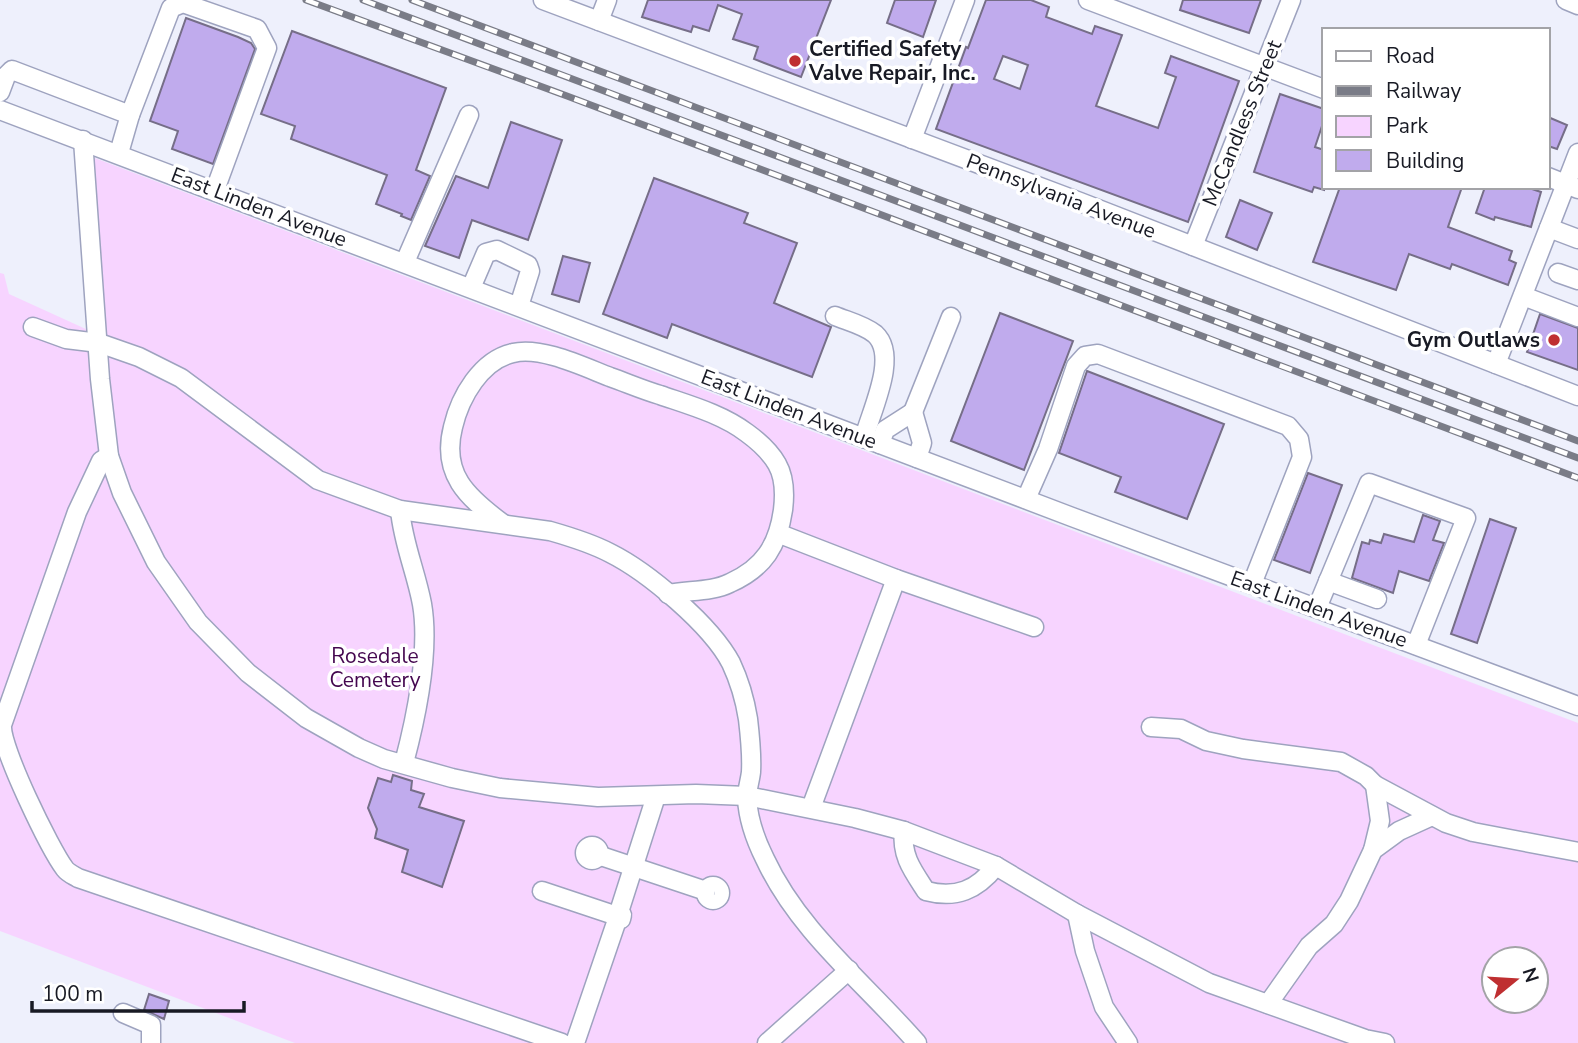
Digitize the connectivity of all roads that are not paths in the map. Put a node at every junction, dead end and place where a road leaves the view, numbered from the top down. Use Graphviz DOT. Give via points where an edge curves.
graph roads {
  1 [pos="543,0"];
  2 [pos="607,0"];
  3 [pos="965,0"];
  4 [pos="1088,0"];
  5 [pos="1291,0"];
  6 [pos="1566,0"];
  7 [pos="1578,5"];
  8 [pos="599,21"];
  9 [pos="1266,67"];
  10 [pos="1322,88"];
  11 [pos="0,92"];
  12 [pos="0,110"];
  13 [pos="130,115"];
  14 [pos="469,115"];
  15 [pos="912,139"];
  16 [pos="83,140"];
  17 [pos="119,153"];
  18 [pos="1578,153"];
  19 [pos="1550,178"];
  20 [pos="1572,187"];
  21 [pos="215,190"];
  22 [pos="1549,228"];
  23 [pos="1578,239"];
  24 [pos="1193,246"];
  25 [pos="405,262"];
  26 [pos="1559,273"];
  27 [pos="1578,280"];
  28 [pos="471,288"];
  29 [pos="1523,296"];
  30 [pos="519,306"];
  31 [pos="835,316"];
  32 [pos="951,317"];
  33 [pos="1578,317"];
  34 [pos="33,327"];
  35 [pos="99,343"];
  36 [pos="1496,364"];
  37 [pos="1578,396"];
  38 [pos="913,412"];
  39 [pos="872,441"];
  40 [pos="108,456"];
  41 [pos="917,458"];
  42 [pos="1026,499"];
  43 [pos="400,510"];
  44 [pos="504,524"];
  45 [pos="780,534"];
  46 [pos="896,579"];
  47 [pos="1328,581"];
  48 [pos="1252,584"];
  49 [pos="668,594"];
  50 [pos="1377,599"];
  51 [pos="1317,608"];
  52 [pos="1034,627"];
  53 [pos="1416,645"];
  54 [pos="1578,706"];
  55 [pos="1151,727"];
  56 [pos="404,763"];
  57 [pos="1375,785"];
  58 [pos="656,796"];
  59 [pos="747,796"];
  60 [pos="811,808"];
  61 [pos="1432,816"];
  62 [pos="904,831"];
  63 [pos="1373,850"];
  64 [pos="1578,852"];
  65 [pos="598,855"];
  66 [pos="996,866"];
  67 [pos="634,867"];
  68 [pos="542,891"];
  69 [pos="706,891"];
  70 [pos="1077,914"];
  71 [pos="617,916"];
  72 [pos="849,970"];
  73 [pos="1268,1004"];
  74 [pos="123,1013"];
  75 [pos="151,1043"];
  76 [pos="562,1043"];
  77 [pos="575,1043"];
  78 [pos="767,1043"];
  79 [pos="917,1043"];
  80 [pos="1128,1043"];
  81 [pos="1385,1043"];
  1 -- 8 [label="street, Pennsylvania Avenue"];
  2 -- 8 [label="street"];
  3 -- 15 [label="street"];
  4 -- 9 [label="street"];
  5 -- 9 [label="street, McCandless Street"];
  6 -- 7 [label="street"];
  8 -- 15 [label="street, Pennsylvania Avenue"];
  9 -- 10 [label="street"];
  9 -- 24 [label="street, McCandless Street"];
  11 -- 13 [label="street" via="12,70"];
  12 -- 16 [label="street, East Linden Avenue"];
  13 -- 17 [label="street"];
  13 -- 21 [label="street" via="171,8 183,3 257,29 267,48"];
  14 -- 25 [label="street"];
  15 -- 24 [label="street, Pennsylvania Avenue"];
  16 -- 17 [label="street, East Linden Avenue"];
  16 -- 35 [label="street"];
  17 -- 21 [label="street, East Linden Avenue"];
  18 -- 20 [label="street"];
  19 -- 20 [label="street"];
  20 -- 22 [label="street"];
  21 -- 25 [label="street, East Linden Avenue"];
  22 -- 23 [label="street"];
  22 -- 29 [label="street"];
  24 -- 36 [label="street, Pennsylvania Avenue"];
  25 -- 28 [label="street, East Linden Avenue"];
  26 -- 27 [label="street"];
  28 -- 30 [label="street, East Linden Avenue"];
  28 -- 30 [label="street" via="486,253 497,250 528,265"];
  29 -- 33 [label="street"];
  29 -- 36 [label="street"];
  30 -- 39 [label="street, East Linden Avenue"];
  31 -- 39 [label="street" via="875,335 885,354"];
  32 -- 38 [label="street"];
  34 -- 35 [label="street" via="66,340"];
  35 -- 40 [label="street"];
  35 -- 43 [label="street" via="181,378 318,480"];
  36 -- 37 [label="street, Pennsylvania Avenue"];
  38 -- 39 [label="street"];
  38 -- 41 [label="street" via="922,443"];
  39 -- 41 [label="street, East Linden Avenue"];
  40 -- 56 [label="street" via="156,562 226,653 306,718 359,748"];
  40 -- 76 [label="street" via="101,461 77,512 1,734 52,849 67,872"];
  41 -- 42 [label="street, East Linden Avenue"];
  42 -- 48 [label="street, East Linden Avenue"];
  42 -- 48 [label="street" via="1076,366 1085,356 1098,354 1288,426 1298,439 1302,457"];
  43 -- 44 [label="street"];
  43 -- 56 [label="street" via="422,605 423,630 420,685"];
  44 -- 45 [label="street" via="460,487 449,443 459,405 484,369 517,352 547,354 695,406 745,431 777,464 786,491"];
  44 -- 49 [label="street" via="550,531 609,552"];
  45 -- 46 [label="street"];
  45 -- 49 [label="street" via="766,557 728,585"];
  46 -- 52 [label="street"];
  46 -- 60 [label="street"];
  47 -- 50 [label="street"];
  47 -- 51 [label="street"];
  47 -- 53 [label="street" via="1369,483 1466,518"];
  48 -- 51 [label="street, East Linden Avenue"];
  49 -- 59 [label="street" via="717,643 740,685 750,742"];
  51 -- 53 [label="street, East Linden Avenue"];
  53 -- 54 [label="street, East Linden Avenue"];
  55 -- 57 [label="street" via="1181,729 1206,741 1243,749 1341,762"];
  56 -- 58 [label="street" via="500,788 598,797"];
  57 -- 61 [label="street"];
  57 -- 63 [label="street" via="1380,821"];
  58 -- 59 [label="street"];
  58 -- 67 [label="street"];
  59 -- 60 [label="street"];
  59 -- 72 [label="street" via="764,859 822,944"];
  60 -- 62 [label="street"];
  61 -- 63 [label="street"];
  61 -- 64 [label="street" via="1474,832"];
  62 -- 66 [label="street"];
  62 -- 66 [label="street" via="905,857 926,891 961,894 984,881"];
  63 -- 73 [label="street" via="1334,924 1309,946"];
  65 -- 67 [label="street"];
  66 -- 70 [label="street"];
  67 -- 69 [label="street"];
  67 -- 71 [label="street"];
  68 -- 71 [label="street"];
  70 -- 73 [label="street" via="1209,983"];
  70 -- 80 [label="street" via="1104,1007"];
  71 -- 77 [label="street"];
  72 -- 78 [label="street"];
  72 -- 79 [label="street"];
  73 -- 81 [label="street"];
  74 -- 75 [label="street" via="151,1025"];
}
